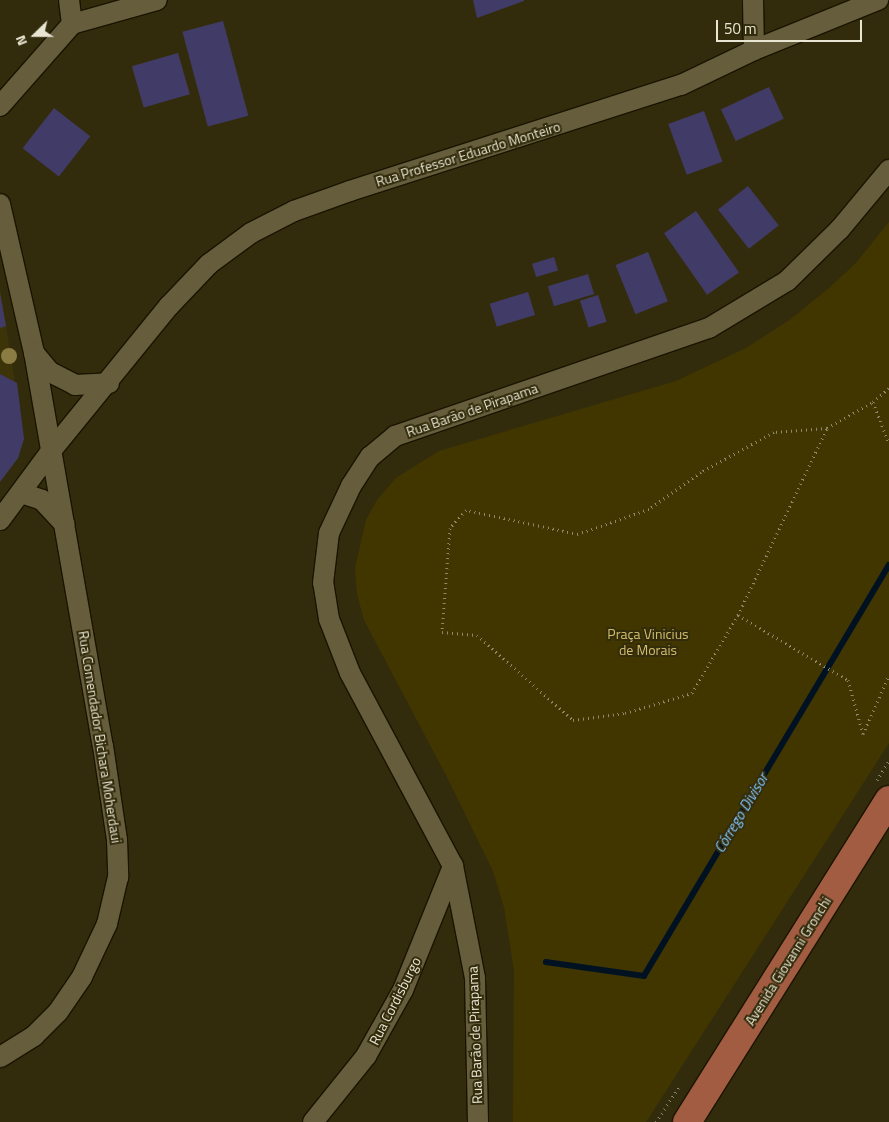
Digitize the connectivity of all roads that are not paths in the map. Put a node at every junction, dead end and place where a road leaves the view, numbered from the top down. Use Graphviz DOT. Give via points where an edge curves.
graph roads {
  1 [pos="69,0"];
  2 [pos="157,0"];
  3 [pos="753,0"];
  4 [pos="878,0"];
  5 [pos="72,24"];
  6 [pos="754,50"];
  7 [pos="0,106"];
  8 [pos="889,170"];
  9 [pos="0,204"];
  10 [pos="34,352"];
  11 [pos="110,383"];
  12 [pos="51,451"];
  13 [pos="21,493"];
  14 [pos="0,520"];
  15 [pos="64,525"];
  16 [pos="889,800"];
  17 [pos="453,866"];
  18 [pos="0,1057"];
  19 [pos="313,1122"];
  20 [pos="478,1122"];
  21 [pos="687,1122"];
  1 -- 5 [label="street"];
  2 -- 5 [label="street"];
  3 -- 6 [label="street"];
  4 -- 6 [label="street, Rua Professor Eduardo Monteiro"];
  5 -- 7 [label="street"];
  6 -- 11 [label="street, Rua Professor Eduardo Monteiro" via="681,86 350,190 251,233 209,264 169,306"];
  8 -- 17 [label="street, Rua Barão de Pirapama" via="834,236 787,281 752,304 709,328 395,436 370,457 351,486 329,533 323,583 329,619 350,673"];
  9 -- 10 [label="street, Rua Comendador Bichara Moherdaui"];
  10 -- 11 [label="street" via="50,372 74,385"];
  10 -- 12 [label="street, Rua Comendador Bichara Moherdaui"];
  11 -- 12 [label="street, Rua Professor Eduardo Monteiro"];
  12 -- 13 [label="street, Rua Professor Eduardo Monteiro"];
  12 -- 15 [label="street, Rua Comendador Bichara Moherdaui"];
  13 -- 14 [label="street, Rua Professor Eduardo Monteiro"];
  13 -- 15 [label="street" via="42,500"];
  15 -- 18 [label="street, Rua Comendador Bichara Moherdaui" via="104,746 117,840 118,878 107,924 82,977 58,1012 34,1036"];
  16 -- 21 [label="main road, Avenida Giovanni Gronchi"];
  17 -- 19 [label="street, Rua Cordisburgo" via="403,990 366,1056"];
  17 -- 20 [label="street, Rua Barão de Pirapama" via="476,978"];
}
